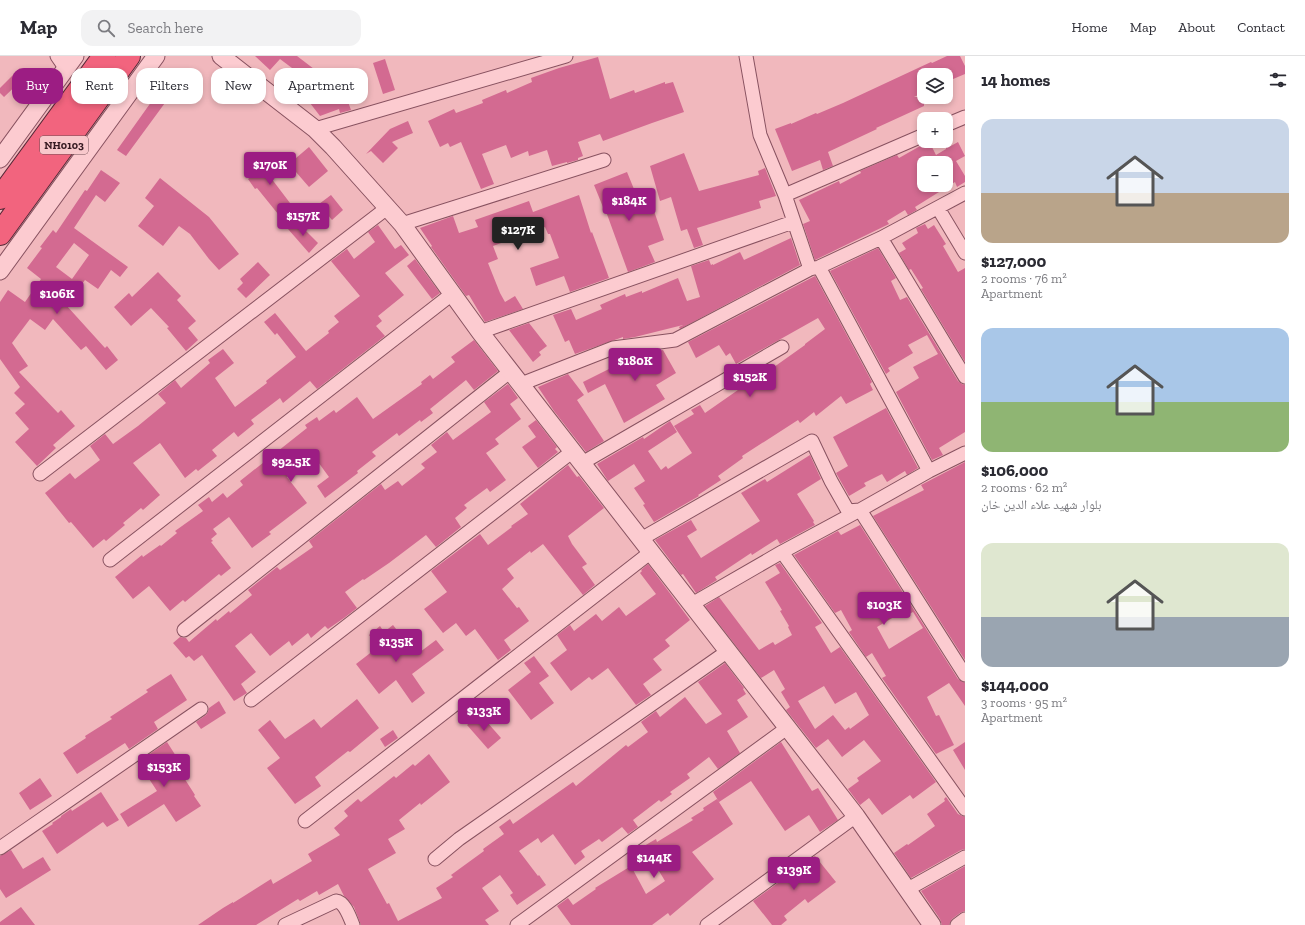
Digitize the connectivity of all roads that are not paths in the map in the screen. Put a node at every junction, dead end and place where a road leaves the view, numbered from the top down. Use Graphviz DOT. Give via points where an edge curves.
graph roads {
  1 [pos="104,56"];
  2 [pos="129,56"];
  3 [pos="156,56"];
  4 [pos="221,56"];
  5 [pos="566,56"];
  6 [pos="746,56"];
  7 [pos="66,60"];
  8 [pos="965,117"];
  9 [pos="953,122"];
  10 [pos="315,129"];
  11 [pos="917,138"];
  12 [pos="0,159"];
  13 [pos="604,160"];
  14 [pos="965,193"];
  15 [pos="785,195"];
  16 [pos="0,198"];
  17 [pos="387,208"];
  18 [pos="938,208"];
  19 [pos="793,222"];
  20 [pos="402,224"];
  21 [pos="0,234"];
  22 [pos="881,238"];
  23 [pos="965,253"];
  24 [pos="815,268"];
  25 [pos="0,271"];
  26 [pos="452,294"];
  27 [pos="480,332"];
  28 [pos="782,347"];
  29 [pos="516,377"];
  30 [pos="965,377"];
  31 [pos="965,453"];
  32 [pos="578,457"];
  33 [pos="929,471"];
  34 [pos="40,474"];
  35 [pos="860,510"];
  36 [pos="646,545"];
  37 [pos="782,552"];
  38 [pos="110,560"];
  39 [pos="692,604"];
  40 [pos="184,630"];
  41 [pos="728,651"];
  42 [pos="963,666"];
  43 [pos="251,700"];
  44 [pos="201,709"];
  45 [pos="787,728"];
  46 [pos="965,809"];
  47 [pos="856,816"];
  48 [pos="305,821"];
  49 [pos="0,848"];
  50 [pos="965,857"];
  51 [pos="435,859"];
  52 [pos="908,889"];
  53 [pos="965,919"];
  54 [pos="930,924"];
  55 [pos="285,925"];
  56 [pos="353,925"];
  57 [pos="517,925"];
  58 [pos="707,925"];
  59 [pos="957,925"];
  1 -- 16 [label="highway, NH0103"];
  2 -- 21 [label="highway, NH0103"];
  3 -- 25 [label="street"];
  4 -- 10 [label="street"];
  5 -- 10 [label="street"];
  6 -- 15 [label="street" via="760,135"];
  7 -- 12 [label="street"];
  8 -- 9 [label="street"];
  10 -- 17 [label="street"];
  11 -- 15 [label="street"];
  13 -- 20 [label="street"];
  14 -- 18 [label="street"];
  15 -- 19 [label="street"];
  17 -- 20 [label="street"];
  17 -- 34 [label="street"];
  18 -- 22 [label="street"];
  18 -- 23 [label="street"];
  19 -- 24 [label="street"];
  19 -- 27 [label="street"];
  20 -- 26 [label="street"];
  22 -- 24 [label="street"];
  22 -- 30 [label="street"];
  24 -- 29 [label="street" via="675,340 614,348"];
  24 -- 33 [label="street"];
  26 -- 27 [label="street"];
  26 -- 38 [label="street"];
  27 -- 29 [label="street"];
  28 -- 32 [label="street"];
  29 -- 32 [label="street"];
  29 -- 40 [label="street"];
  31 -- 33 [label="street"];
  32 -- 36 [label="street"];
  32 -- 43 [label="street"];
  33 -- 35 [label="street"];
  35 -- 36 [label="street" via="848,511 812,441"];
  35 -- 37 [label="street"];
  35 -- 42 [label="street"];
  36 -- 39 [label="street"];
  36 -- 48 [label="street"];
  37 -- 39 [label="street"];
  37 -- 46 [label="street"];
  39 -- 41 [label="street"];
  41 -- 45 [label="street"];
  41 -- 51 [label="street" via="459,839"];
  44 -- 49 [label="street"];
  45 -- 47 [label="street"];
  45 -- 57 [label="street"];
  47 -- 52 [label="street"];
  47 -- 58 [label="street"];
  50 -- 52 [label="street"];
  52 -- 54 [label="street"];
  53 -- 59 [label="street"];
  55 -- 56 [label="street" via="340,902"];
}
